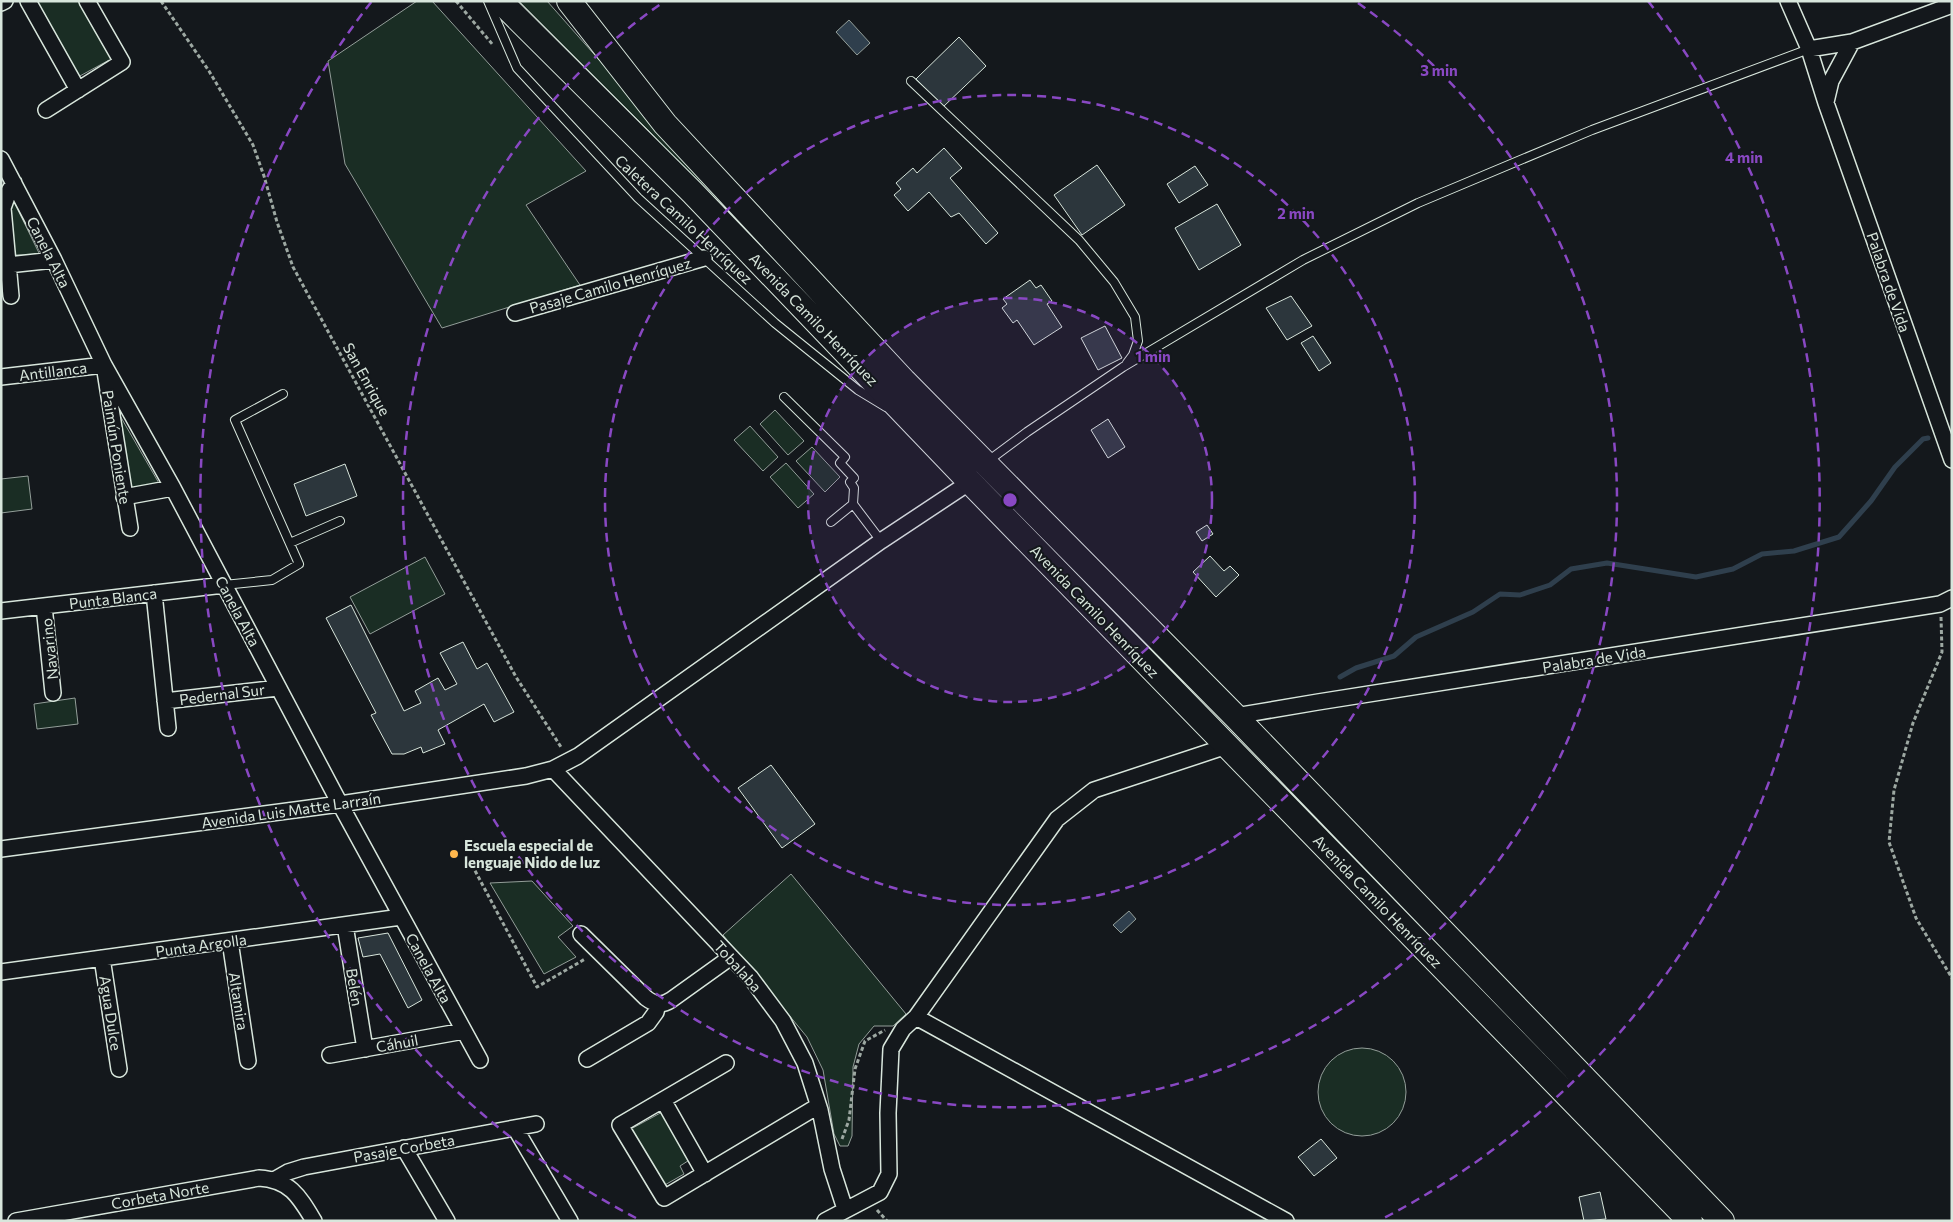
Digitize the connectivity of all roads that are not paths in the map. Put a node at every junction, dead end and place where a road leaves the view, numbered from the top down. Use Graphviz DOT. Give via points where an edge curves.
graph roads {
  1 [pos="5,1"];
  2 [pos="28,1"];
  3 [pos="87,1"];
  4 [pos="488,1"];
  5 [pos="500,1"];
  6 [pos="570,1"];
  7 [pos="1788,1"];
  8 [pos="1,3"];
  9 [pos="1952,5"];
  10 [pos="1852,42"];
  11 [pos="1809,49"];
  12 [pos="911,81"];
  13 [pos="78,90"];
  14 [pos="1826,103"];
  15 [pos="46,110"];
  16 [pos="1,159"];
  17 [pos="14,184"];
  18 [pos="704,258"];
  19 [pos="54,260"];
  20 [pos="8,265"];
  21 [pos="11,296"];
  22 [pos="515,313"];
  23 [pos="104,365"];
  24 [pos="1123,367"];
  25 [pos="1,377"];
  26 [pos="283,394"];
  27 [pos="784,397"];
  28 [pos="905,415"];
  29 [pos="1952,460"];
  30 [pos="985,464"];
  31 [pos="970,482"];
  32 [pos="174,488"];
  33 [pos="124,497"];
  34 [pos="853,504"];
  35 [pos="340,521"];
  36 [pos="831,522"];
  37 [pos="130,528"];
  38 [pos="881,541"];
  39 [pos="290,542"];
  40 [pos="224,585"];
  41 [pos="154,593"];
  42 [pos="1946,601"];
  43 [pos="44,606"];
  44 [pos="1,611"];
  45 [pos="278,688"];
  46 [pos="53,693"];
  47 [pos="166,701"];
  48 [pos="1235,716"];
  49 [pos="168,728"];
  50 [pos="1227,746"];
  51 [pos="553,769"];
  52 [pos="340,804"];
  53 [pos="1,849"];
  54 [pos="401,917"];
  55 [pos="346,926"];
  56 [pos="581,934"];
  57 [pos="230,941"];
  58 [pos="731,957"];
  59 [pos="102,958"];
  60 [pos="1,972"];
  61 [pos="658,1004"];
  62 [pos="916,1017"];
  63 [pos="464,1031"];
  64 [pos="365,1049"];
  65 [pos="330,1055"];
  66 [pos="587,1059"];
  67 [pos="480,1060"];
  68 [pos="248,1061"];
  69 [pos="726,1063"];
  70 [pos="119,1069"];
  71 [pos="663,1100"];
  72 [pos="818,1106"];
  73 [pos="536,1124"];
  74 [pos="515,1128"];
  75 [pos="404,1148"];
  76 [pos="705,1174"];
  77 [pos="274,1180"];
  78 [pos="845,1209"];
  79 [pos="16,1221"];
  80 [pos="314,1221"];
  81 [pos="447,1221"];
  82 [pos="570,1221"];
  83 [pos="825,1221"];
  84 [pos="1286,1221"];
  85 [pos="1690,1221"];
  86 [pos="1722,1221"];
  1 -- 8 [label="street"];
  2 -- 13 [label="street"];
  3 -- 13 [label="street" via="122,62"];
  4 -- 18 [label="lane, Caletera Camilo Henríquez" via="517,68 638,198"];
  5 -- 28 [label="main road, Avenida Camilo Henríquez" via="692,192"];
  6 -- 30 [label="main road, Avenida Camilo Henríquez" via="666,124 781,251"];
  7 -- 11 [label="street, Palabra de Vida"];
  9 -- 10 [label="street"];
  10 -- 11 [label="street"];
  10 -- 14 [label="street" via="1831,81"];
  11 -- 14 [label="street, Palabra de Vida"];
  11 -- 24 [label="lane" via="1592,130 1418,202 1304,260"];
  12 -- 24 [label="lane" via="1079,240 1114,282 1134,317 1138,341 1133,355"];
  13 -- 15 [label="street"];
  14 -- 29 [label="street, Palabra de Vida"];
  16 -- 17 [label="street, Canela Alta"];
  17 -- 19 [label="street, Canela Alta"];
  17 -- 20 [label="street" via="8,191 3,208"];
  18 -- 22 [label="street, Pasaje Camilo Henríquez"];
  18 -- 28 [label="lane, Caletera Camilo Henríquez" via="775,323 858,390"];
  19 -- 20 [label="street"];
  19 -- 23 [label="street, Canela Alta"];
  20 -- 21 [label="street"];
  23 -- 25 [label="street, Antillanca"];
  23 -- 32 [label="street, Canela Alta"];
  23 -- 33 [label="street, Paimún Poniente"];
  24 -- 30 [label="lane"];
  26 -- 39 [label="lane" via="235,420"];
  27 -- 34 [label="lane" via="845,457 840,463 854,478 850,482 854,488"];
  28 -- 31 [label="main road, Avenida Camilo Henríquez"];
  30 -- 48 [label="main road, Avenida Camilo Henríquez"];
  31 -- 38 [label="street, Avenida Luis Matte Larraín"];
  31 -- 50 [label="main road, Avenida Camilo Henríquez"];
  32 -- 33 [label="street"];
  32 -- 40 [label="street, Canela Alta"];
  33 -- 37 [label="street, Paimún Poniente"];
  34 -- 36 [label="lane"];
  34 -- 38 [label="lane"];
  35 -- 39 [label="lane"];
  38 -- 51 [label="street, Avenida Luis Matte Larraín" via="575,758"];
  39 -- 40 [label="lane" via="299,564 272,580"];
  40 -- 41 [label="street, Punta Blanca"];
  40 -- 45 [label="street, Canela Alta"];
  41 -- 43 [label="street, Punta Blanca"];
  41 -- 47 [label="street"];
  42 -- 48 [label="street, Palabra de Vida"];
  43 -- 44 [label="street, Punta Blanca"];
  43 -- 46 [label="street, Navarino"];
  45 -- 47 [label="street, Pedernal Sur"];
  45 -- 52 [label="street, Canela Alta"];
  47 -- 49 [label="street"];
  48 -- 86 [label="main road, Avenida Camilo Henríquez"];
  50 -- 62 [label="street" via="1094,790 1057,819"];
  50 -- 85 [label="main road, Avenida Camilo Henríquez"];
  51 -- 52 [label="street, Avenida Luis Matte Larraín" via="526,776"];
  51 -- 58 [label="street, Tobalaba"];
  52 -- 53 [label="street, Avenida Luis Matte Larraín"];
  52 -- 54 [label="street, Canela Alta"];
  54 -- 55 [label="street, Punta Argolla"];
  54 -- 63 [label="street, Canela Alta"];
  55 -- 57 [label="street, Punta Argolla"];
  55 -- 64 [label="street, Belén"];
  56 -- 61 [label="street" via="646,998"];
  57 -- 59 [label="street, Punta Argolla"];
  57 -- 68 [label="street, Altamira"];
  58 -- 61 [label="street" via="671,1000"];
  58 -- 72 [label="street, Tobalaba" via="784,1021 805,1063"];
  59 -- 60 [label="street, Punta Argolla"];
  59 -- 70 [label="street, Agua Dulce"];
  61 -- 66 [label="street" via="648,1023"];
  62 -- 78 [label="street" via="903,1029 891,1049 889,1174 880,1192"];
  62 -- 84 [label="street"];
  63 -- 64 [label="street, Cáhuil"];
  63 -- 67 [label="street, Canela Alta"];
  64 -- 65 [label="street, Cáhuil"];
  69 -- 71 [label="street"];
  71 -- 76 [label="street"];
  71 -- 76 [label="street" via="620,1124 664,1198"];
  72 -- 76 [label="street"];
  72 -- 78 [label="street, Tobalaba"];
  73 -- 74 [label="street, Pasaje Corbeta"];
  74 -- 75 [label="street, Pasaje Corbeta"];
  74 -- 82 [label="street"];
  75 -- 77 [label="street, Pasaje Corbeta" via="304,1167"];
  75 -- 81 [label="street"];
  77 -- 79 [label="street, Corbeta Norte" via="252,1179"];
  77 -- 80 [label="street" via="297,1194"];
  78 -- 83 [label="street"];
}
